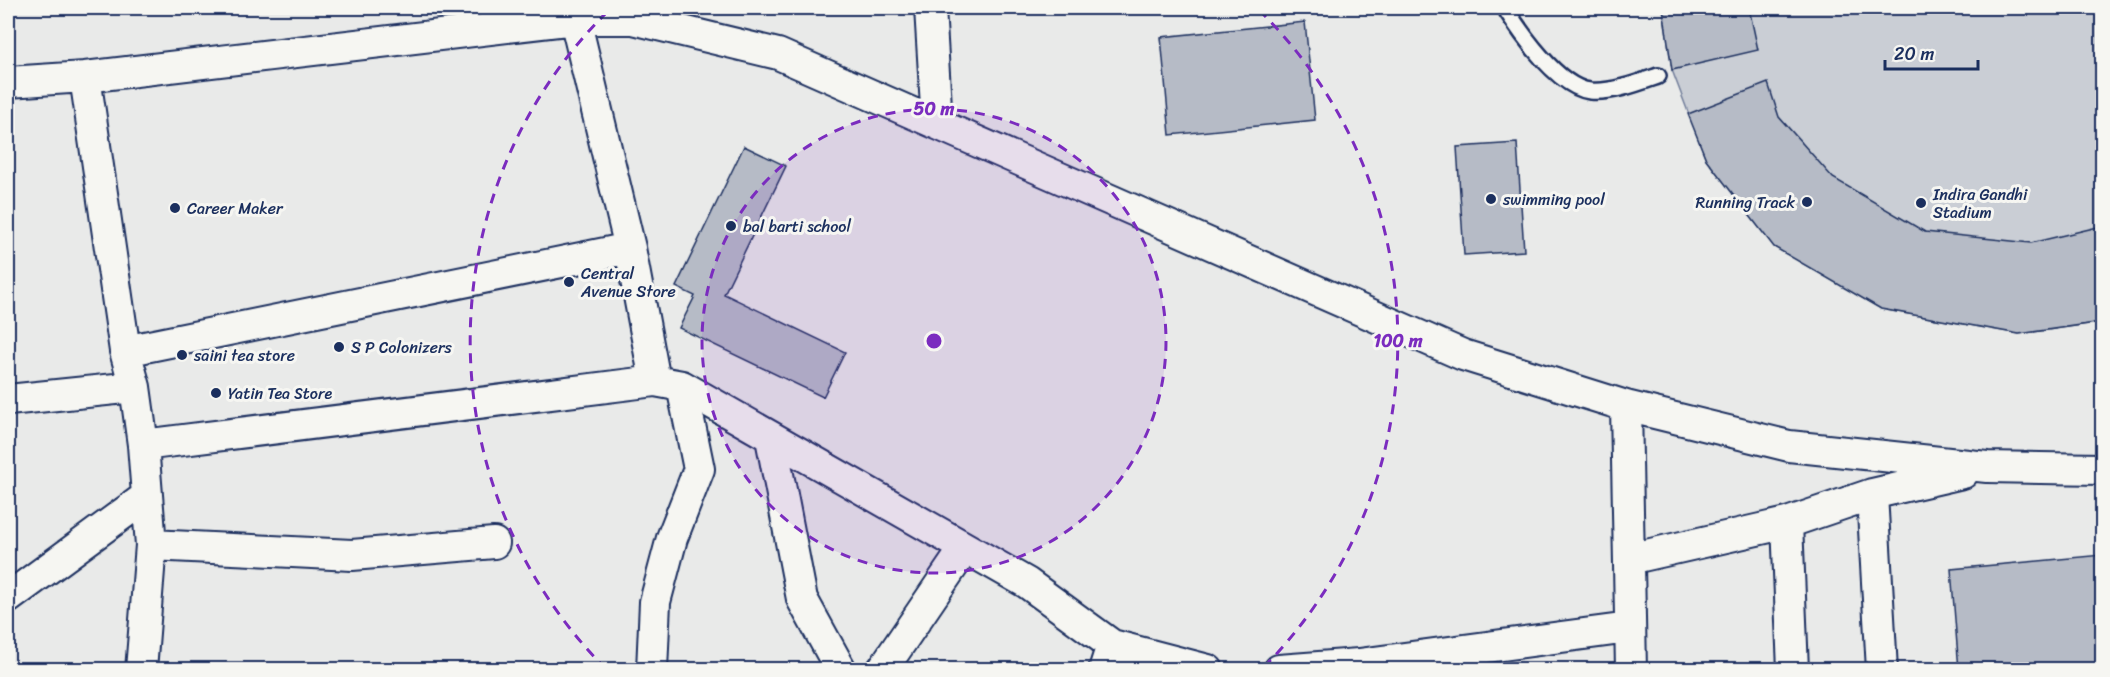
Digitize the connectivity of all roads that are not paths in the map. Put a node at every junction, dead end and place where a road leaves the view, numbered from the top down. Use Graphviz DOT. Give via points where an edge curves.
graph roads {
  1 [pos="930,8"];
  2 [pos="1505,8"];
  3 [pos="633,13"];
  4 [pos="575,20"];
  5 [pos="1658,76"];
  6 [pos="85,77"];
  7 [pos="8,82"];
  8 [pos="937,123"];
  9 [pos="630,248"];
  10 [pos="125,351"];
  11 [pos="668,383"];
  12 [pos="135,387"];
  13 [pos="8,400"];
  14 [pos="1626,406"];
  15 [pos="771,438"];
  16 [pos="143,445"];
  17 [pos="1987,467"];
  18 [pos="2103,470"];
  19 [pos="1872,494"];
  20 [pos="147,496"];
  21 [pos="1787,523"];
  22 [pos="494,543"];
  23 [pos="152,545"];
  24 [pos="965,548"];
  25 [pos="1629,559"];
  26 [pos="8,598"];
  27 [pos="1629,628"];
  28 [pos="1108,657"];
  29 [pos="1359,667"];
  30 [pos="141,669"];
  31 [pos="652,669"];
  32 [pos="841,669"];
  33 [pos="882,669"];
  34 [pos="1208,669"];
  35 [pos="1279,669"];
  36 [pos="1631,669"];
  37 [pos="1793,669"];
  38 [pos="1882,669"];
  1 -- 8 [label="street"];
  2 -- 5 [label="lane" via="1539,54 1579,87 1591,91 1618,88"];
  3 -- 4 [label="street"];
  3 -- 8 [label="street" via="778,54"];
  4 -- 6 [label="street"];
  4 -- 9 [label="street"];
  6 -- 7 [label="street"];
  6 -- 10 [label="street"];
  8 -- 14 [label="street" via="1463,355"];
  9 -- 10 [label="street"];
  9 -- 11 [label="street"];
  10 -- 12 [label="street"];
  11 -- 15 [label="street"];
  11 -- 16 [label="street"];
  11 -- 31 [label="street" via="699,469 672,538 655,602"];
  12 -- 13 [label="street"];
  12 -- 16 [label="street"];
  14 -- 17 [label="street" via="1789,446"];
  14 -- 25 [label="street"];
  15 -- 24 [label="street"];
  15 -- 32 [label="street" via="802,599"];
  16 -- 20 [label="street"];
  17 -- 18 [label="street"];
  17 -- 19 [label="street"];
  19 -- 21 [label="street"];
  19 -- 38 [label="street"];
  20 -- 23 [label="street"];
  20 -- 26 [label="street"];
  21 -- 25 [label="street"];
  21 -- 37 [label="street"];
  22 -- 23 [label="street" via="352,555"];
  23 -- 30 [label="street"];
  24 -- 28 [label="street" via="1027,583"];
  24 -- 33 [label="street"];
  25 -- 27 [label="street"];
  27 -- 29 [label="street"];
  27 -- 36 [label="street"];
  28 -- 34 [label="street"];
  29 -- 35 [label="street"];
}
